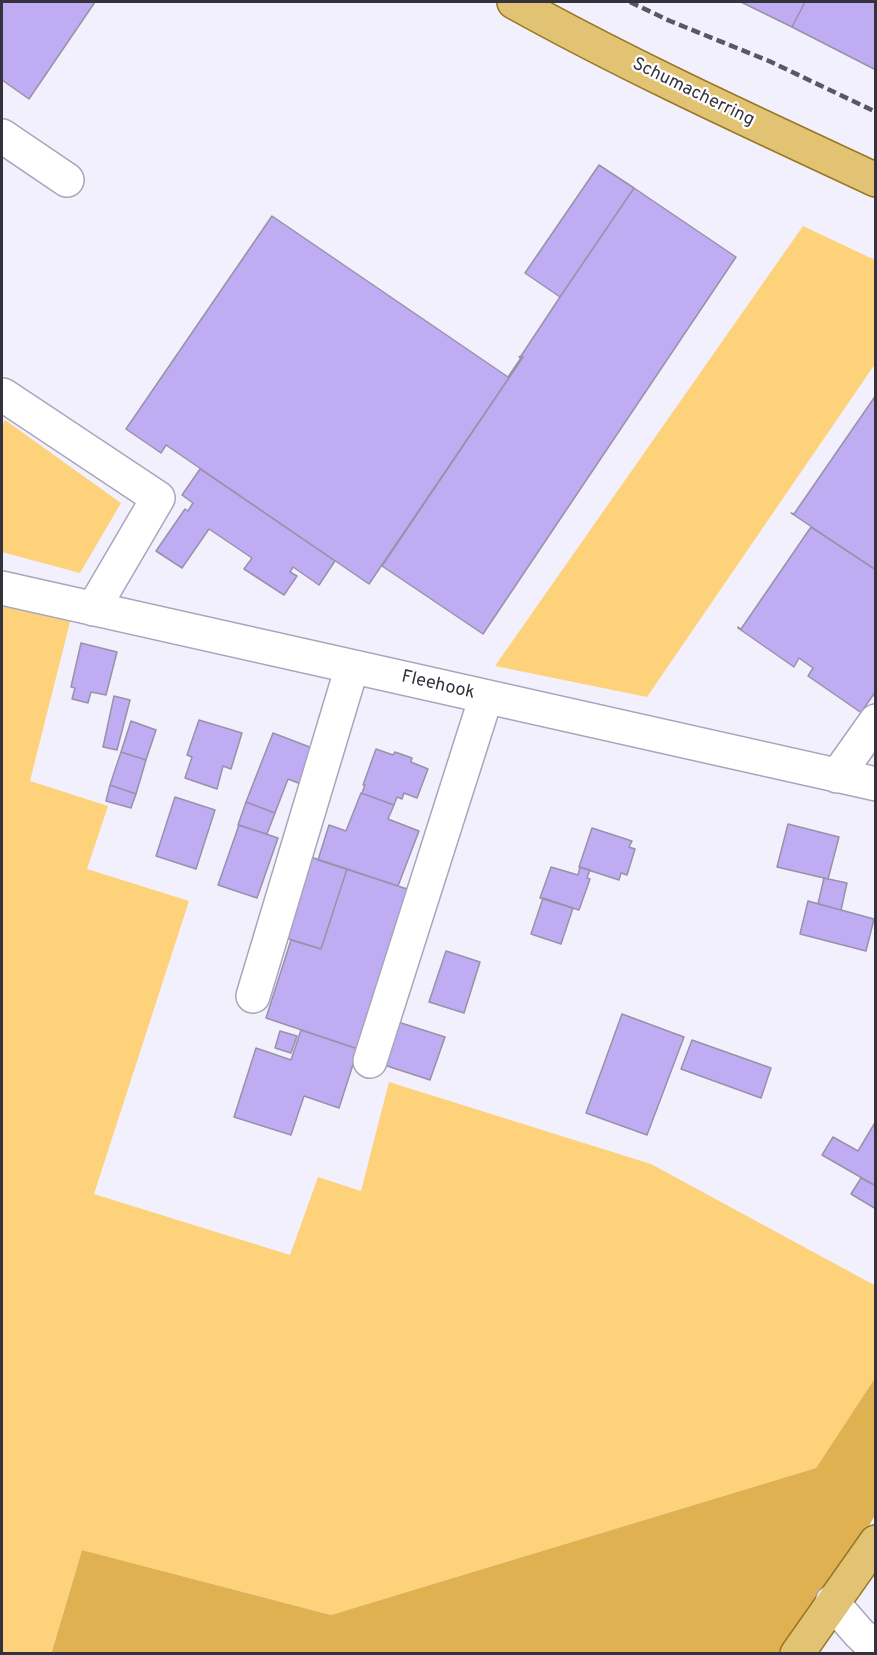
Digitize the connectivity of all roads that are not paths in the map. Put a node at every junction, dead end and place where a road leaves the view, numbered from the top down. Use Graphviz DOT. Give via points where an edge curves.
graph roads {
  1 [pos="514,2"];
  2 [pos="2,136"];
  3 [pos="67,180"];
  4 [pos="876,180"];
  5 [pos="2,396"];
  6 [pos="2,588"];
  7 [pos="93,609"];
  8 [pos="352,667"];
  9 [pos="486,697"];
  10 [pos="876,721"];
  11 [pos="837,776"];
  12 [pos="876,784"];
  13 [pos="253,996"];
  14 [pos="370,1061"];
  15 [pos="876,1542"];
  16 [pos="832,1602"];
  17 [pos="876,1649"];
  18 [pos="797,1653"];
  1 -- 4 [label="main road, Schumacherring" via="726,110"];
  2 -- 3 [label="street"];
  5 -- 7 [label="street" via="158,498"];
  6 -- 7 [label="street, Fleehook"];
  7 -- 8 [label="street, Fleehook"];
  8 -- 9 [label="street, Fleehook"];
  8 -- 13 [label="street"];
  9 -- 11 [label="street, Fleehook"];
  9 -- 14 [label="street"];
  10 -- 11 [label="street"];
  11 -- 12 [label="street, Fleehook"];
  15 -- 16 [label="main road"];
  16 -- 17 [label="street"];
  16 -- 18 [label="main road"];
}
